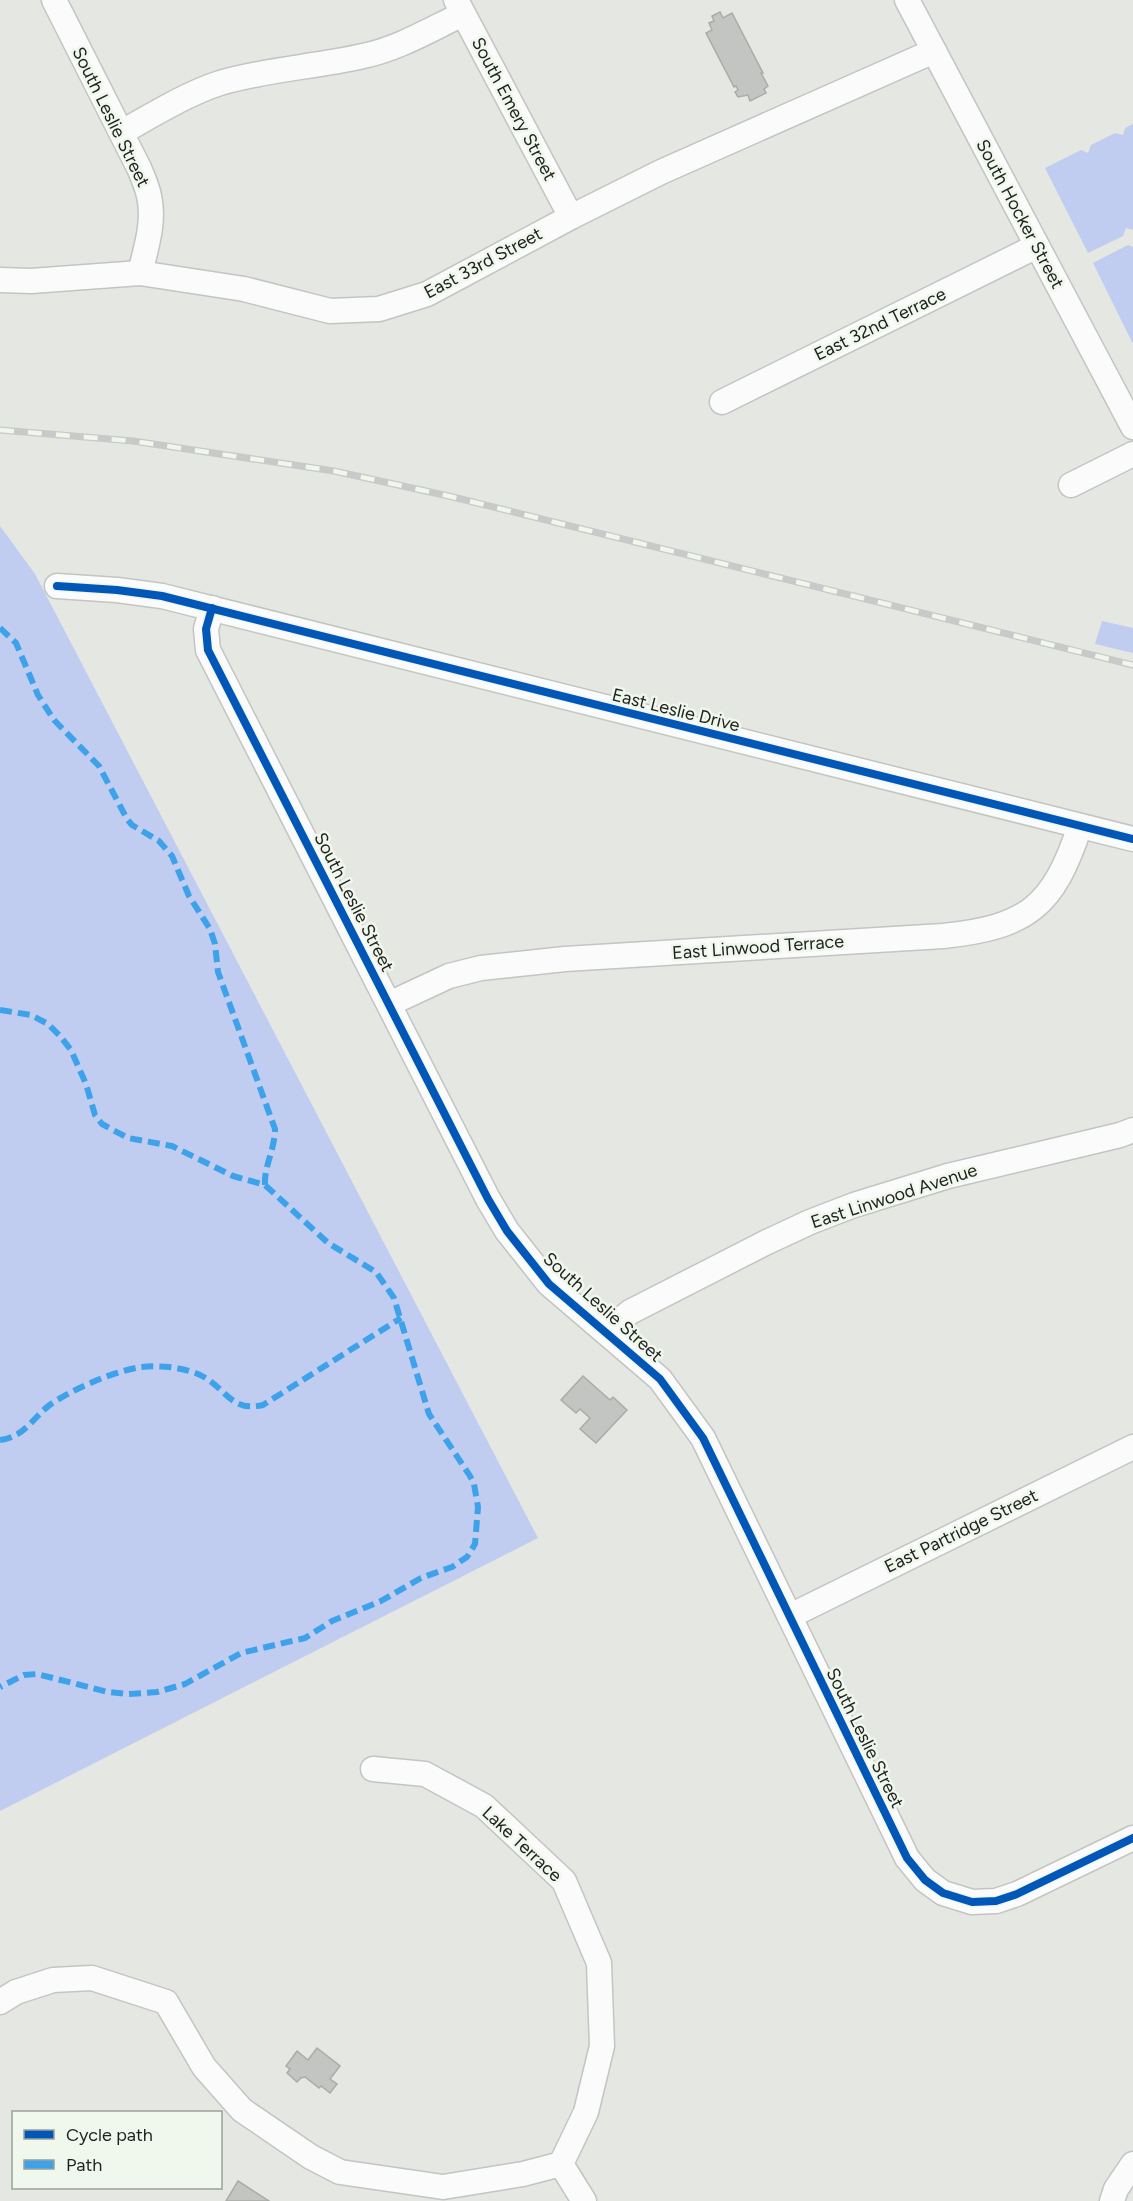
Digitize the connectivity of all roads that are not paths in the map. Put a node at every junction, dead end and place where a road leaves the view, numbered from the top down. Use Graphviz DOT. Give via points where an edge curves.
graph roads {
  1 [pos="54,0"];
  2 [pos="907,0"];
  3 [pos="460,7"];
  4 [pos="934,51"];
  5 [pos="122,132"];
  6 [pos="571,217"];
  7 [pos="1037,246"];
  8 [pos="140,273"];
  9 [pos="0,280"];
  10 [pos="722,402"];
  11 [pos="1133,427"];
  12 [pos="1133,454"];
  13 [pos="1071,485"];
  14 [pos="57,586"];
  15 [pos="212,608"];
  16 [pos="1080,826"];
  17 [pos="1133,839"];
  18 [pos="389,1004"];
  19 [pos="1133,1130"];
  20 [pos="606,1332"];
  21 [pos="1133,1447"];
  22 [pos="790,1616"];
  23 [pos="372,1769"];
  24 [pos="1133,1838"];
  25 [pos="0,2002"];
  26 [pos="561,2164"];
  27 [pos="1133,2164"];
  28 [pos="584,2201"];
  29 [pos="1113,2201"];
  1 -- 5 [label="street, South Leslie Street"];
  2 -- 4 [label="street, South Hocker Street"];
  3 -- 5 [label="street" via="404,42 364,56 261,72 217,84"];
  3 -- 6 [label="street, South Emery Street"];
  4 -- 6 [label="street, East 33rd Street" via="661,172"];
  4 -- 7 [label="street, South Hocker Street"];
  5 -- 8 [label="street, South Leslie Street" via="149,196 149,236"];
  6 -- 8 [label="street, East 33rd Street" via="427,294 379,309 330,311 244,289"];
  7 -- 10 [label="street, East 32nd Terrace"];
  7 -- 11 [label="street, South Hocker Street"];
  8 -- 9 [label="street, East 33rd Street"];
  12 -- 13 [label="street"];
  14 -- 15 [label="street, East Leslie Drive" via="162,596"];
  15 -- 16 [label="street, East Leslie Drive"];
  15 -- 18 [label="street, South Leslie Street" via="208,650"];
  16 -- 17 [label="street, East Leslie Drive"];
  16 -- 18 [label="street, East Linwood Terrace" via="1069,859 1051,891 1028,912 996,928 943,936 566,959 481,968 449,976"];
  18 -- 20 [label="street, South Leslie Street" via="507,1231 549,1284"];
  19 -- 20 [label="street, East Linwood Avenue" via="948,1176 854,1205 767,1242 630,1312"];
  20 -- 22 [label="street, South Leslie Street" via="660,1378 703,1438"];
  21 -- 22 [label="street, East Partridge Street"];
  22 -- 24 [label="street, South Leslie Street" via="907,1858 925,1880 943,1893 972,1902 996,1901"];
  23 -- 26 [label="street, Lake Terrace" via="424,1774 484,1806 564,1881 599,1963 602,2046 586,2112"];
  25 -- 26 [label="street" via="16,1992 53,1980 92,1978 166,2002 204,2067 242,2110 340,2172 443,2187"];
  26 -- 28 [label="street"];
  27 -- 29 [label="street" via="1116,2189"];
}
